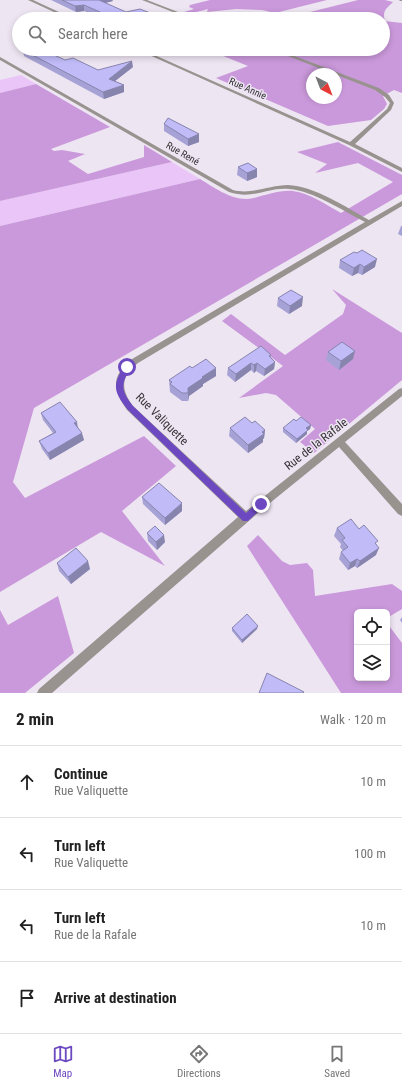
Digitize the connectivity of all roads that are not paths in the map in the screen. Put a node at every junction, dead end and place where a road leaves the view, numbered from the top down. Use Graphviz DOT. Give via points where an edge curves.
graph roads {
  1 [pos="30,0"];
  2 [pos="144,0"];
  3 [pos="57,12"];
  4 [pos="176,12"];
  5 [pos="154,56"];
  6 [pos="290,56"];
  7 [pos="0,58"];
  8 [pos="351,144"];
  9 [pos="402,170"];
  10 [pos="402,203"];
  11 [pos="368,222"];
  12 [pos="402,391"];
  13 [pos="340,442"];
  14 [pos="402,511"];
  15 [pos="246,518"];
  16 [pos="43,693"];
  1 -- 3 [label="street"];
  2 -- 4 [label="street"];
  5 -- 8 [label="street, Rue Annie"];
  6 -- 8 [label="street" via="381,91 390,98 392,103 389,110"];
  7 -- 11 [label="street, Rue René" via="231,191 255,194 278,188 298,189"];
  8 -- 9 [label="street"];
  10 -- 11 [label="street, Rue Valiquette"];
  11 -- 15 [label="street, Rue Valiquette" via="135,361 127,367 120,378 119,392 130,408"];
  12 -- 13 [label="street, Rue de la Rafale"];
  13 -- 14 [label="street"];
  13 -- 15 [label="street, Rue de la Rafale"];
  15 -- 16 [label="street"];
}
